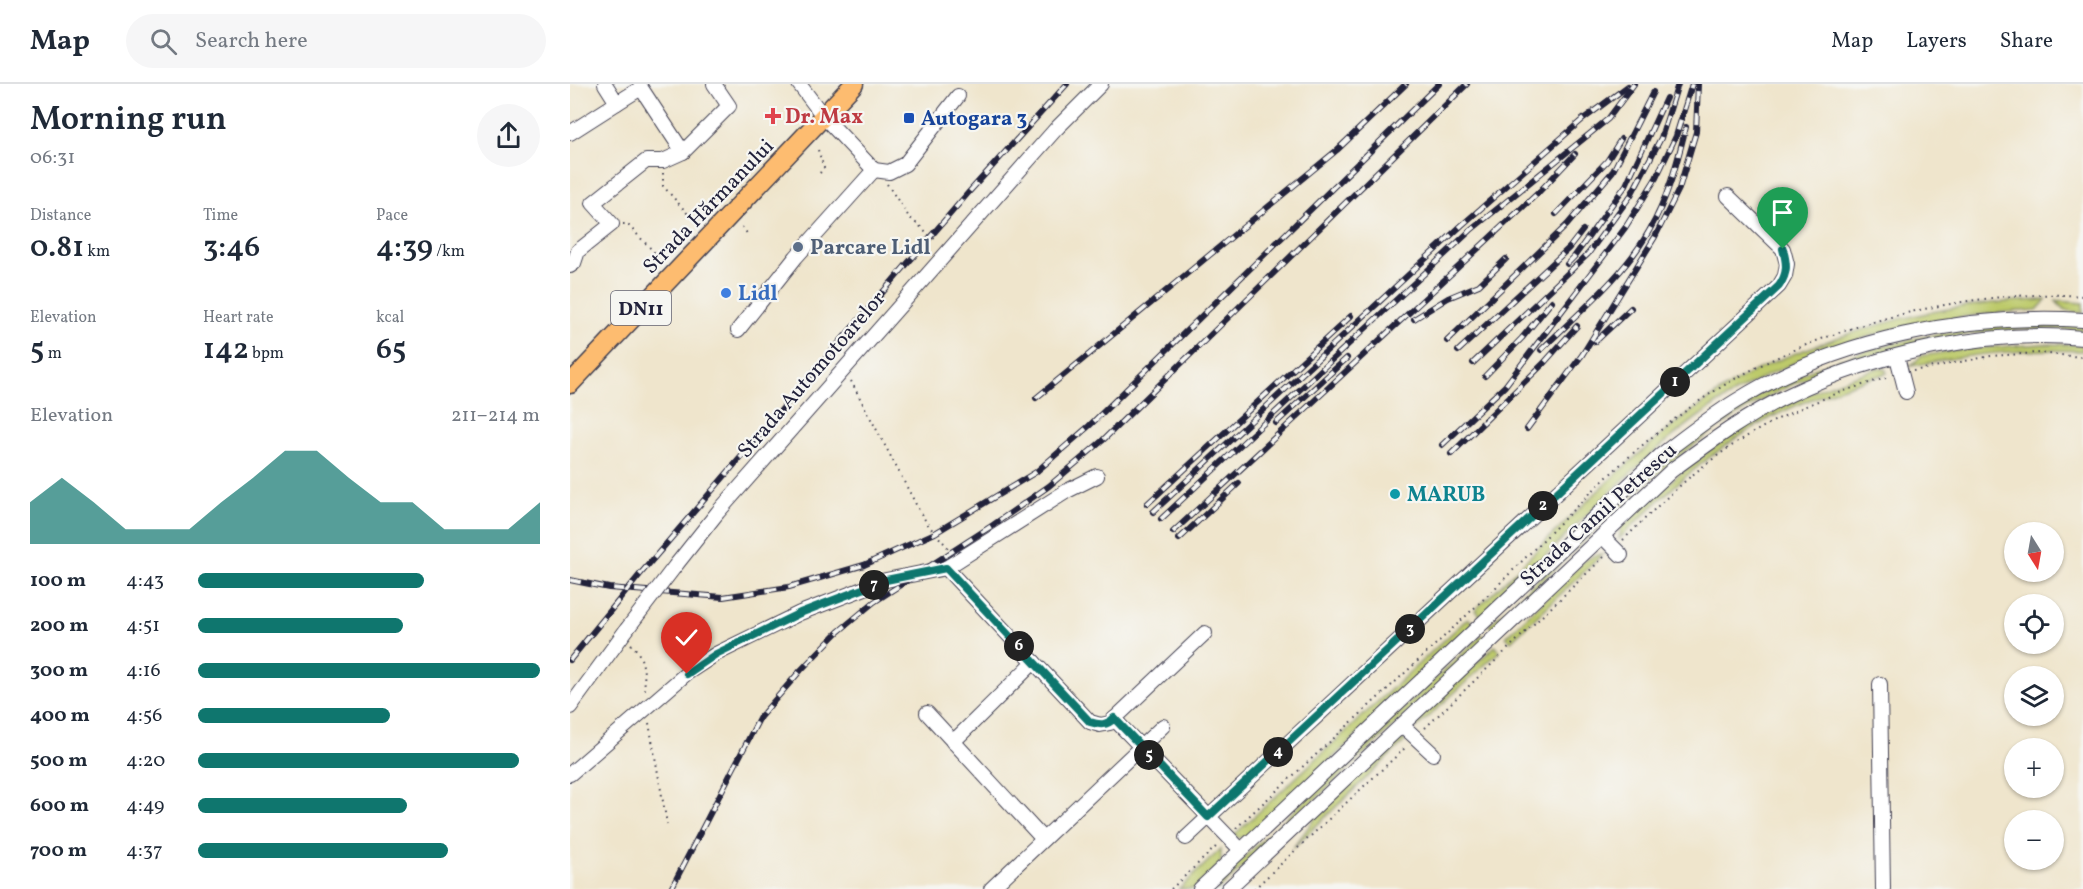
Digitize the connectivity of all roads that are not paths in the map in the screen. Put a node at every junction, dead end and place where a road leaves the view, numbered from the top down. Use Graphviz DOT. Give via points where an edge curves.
graph roads {
  1 [pos="605,84"];
  2 [pos="714,84"];
  3 [pos="799,84"];
  4 [pos="854,84"];
  5 [pos="1101,84"];
  6 [pos="958,96"];
  7 [pos="617,103"];
  8 [pos="824,117"];
  9 [pos="570,134"];
  10 [pos="683,152"];
  11 [pos="874,170"];
  12 [pos="1728,196"];
  13 [pos="570,266"];
  14 [pos="2083,320"];
  15 [pos="738,330"];
  16 [pos="2083,338"];
  17 [pos="1897,357"];
  18 [pos="571,380"];
  19 [pos="1906,392"];
  20 [pos="1097,476"];
  21 [pos="1602,536"];
  22 [pos="1618,551"];
  23 [pos="946,568"];
  24 [pos="1205,633"];
  25 [pos="1034,662"];
  26 [pos="1880,684"];
  27 [pos="570,707"];
  28 [pos="927,713"];
  29 [pos="1114,718"];
  30 [pos="1402,724"];
  31 [pos="1162,726"];
  32 [pos="953,741"];
  33 [pos="1140,746"];
  34 [pos="1433,754"];
  35 [pos="570,774"];
  36 [pos="1208,817"];
  37 [pos="1186,838"];
  38 [pos="1043,839"];
  39 [pos="1241,850"];
  40 [pos="991,889"];
  41 [pos="1200,889"];
  42 [pos="1228,889"];
  43 [pos="1883,889"];
  1 -- 7 [label="street"];
  2 -- 10 [label="street" via="729,106"];
  3 -- 8 [label="street"];
  4 -- 8 [label="main road, Strada Hărmanului / DN11"];
  5 -- 27 [label="street, Strada Automotoarelor, bridge" via="1055,130 718,512"];
  6 -- 11 [label="street" via="905,164 889,172"];
  7 -- 9 [label="street"];
  7 -- 10 [label="street" via="641,88"];
  8 -- 11 [label="street"];
  8 -- 18 [label="main road, Strada Hărmanului / DN11"];
  10 -- 13 [label="street" via="663,161 646,161 593,203 612,224 578,252"];
  11 -- 15 [label="street" via="796,257"];
  12 -- 36 [label="street" via="1783,249 1787,264 1779,286"];
  14 -- 39 [label="street, Strada Camil Petrescu" via="1998,320 1910,333 1826,358 1737,400 1661,455"];
  16 -- 17 [label="street, Strada Camil Petrescu" via="2001,339"];
  17 -- 19 [label="street"];
  17 -- 21 [label="street, Strada Camil Petrescu" via="1828,378 1747,418 1672,470"];
  20 -- 23 [label="street"];
  21 -- 22 [label="street"];
  21 -- 30 [label="street, Strada Camil Petrescu"];
  23 -- 25 [label="street"];
  23 -- 35 [label="street" via="886,580 800,613 716,654"];
  24 -- 29 [label="street"];
  25 -- 29 [label="street" via="1090,722 1100,725"];
  25 -- 32 [label="street"];
  26 -- 43 [label="street"];
  28 -- 32 [label="street"];
  29 -- 33 [label="street"];
  30 -- 34 [label="street"];
  30 -- 42 [label="street, Strada Camil Petrescu"];
  31 -- 33 [label="street"];
  32 -- 38 [label="street"];
  33 -- 36 [label="street"];
  33 -- 38 [label="street"];
  36 -- 37 [label="street"];
  36 -- 39 [label="street"];
  38 -- 40 [label="street"];
  39 -- 41 [label="street, Strada Camil Petrescu"];
}
